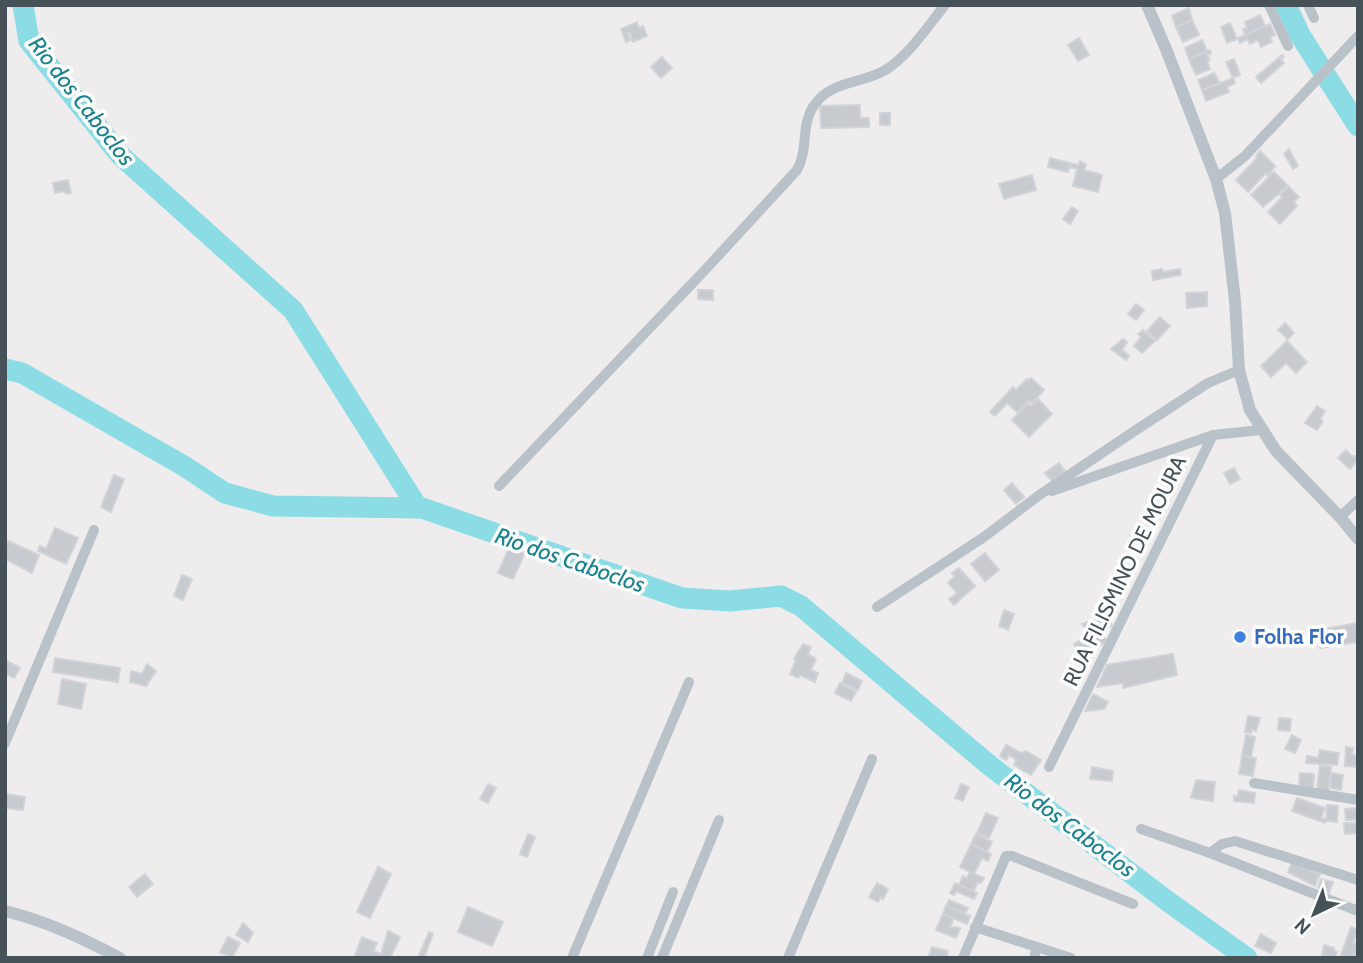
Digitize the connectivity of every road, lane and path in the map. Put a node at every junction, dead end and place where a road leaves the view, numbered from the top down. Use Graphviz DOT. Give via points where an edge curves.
graph roads {
  1 [pos="945,5"];
  2 [pos="1147,5"];
  3 [pos="1269,5"];
  4 [pos="1308,5"];
  5 [pos="1314,18"];
  6 [pos="1358,36"];
  7 [pos="1288,46"];
  8 [pos="1216,179"];
  9 [pos="1239,370"];
  10 [pos="1261,430"];
  11 [pos="1213,435"];
  12 [pos="499,486"];
  13 [pos="1038,496"];
  14 [pos="1358,500"];
  15 [pos="1340,517"];
  16 [pos="94,530"];
  17 [pos="1358,539"];
  18 [pos="877,607"];
  19 [pos="689,682"];
  20 [pos="5,743"];
  21 [pos="872,759"];
  22 [pos="1049,766"];
  23 [pos="1254,783"];
  24 [pos="1358,800"];
  25 [pos="719,820"];
  26 [pos="1141,829"];
  27 [pos="1210,853"];
  28 [pos="1358,880"];
  29 [pos="673,892"];
  30 [pos="1133,904"];
  31 [pos="5,911"];
  32 [pos="1358,911"];
  33 [pos="975,927"];
  34 [pos="1037,947"];
  35 [pos="113,956"];
  36 [pos="572,958"];
  37 [pos="647,958"];
  38 [pos="663,958"];
  39 [pos="788,958"];
  40 [pos="963,958"];
  41 [pos="1034,958"];
  42 [pos="1071,958"];
  1 -- 12 [label="street" via="888,69 835,87 816,102 804,130 803,159 797,170"];
  2 -- 8 [label="street"];
  3 -- 7 [label="street"];
  4 -- 5 [label="street"];
  6 -- 8 [label="street" via="1245,156"];
  8 -- 9 [label="street" via="1230,250"];
  9 -- 10 [label="street" via="1250,411"];
  9 -- 13 [label="street" via="1208,383"];
  10 -- 11 [label="street"];
  10 -- 15 [label="street"];
  11 -- 13 [label="street"];
  11 -- 22 [label="street, RUA FILISMINO DE MOURA"];
  13 -- 18 [label="street" via="985,537"];
  14 -- 15 [label="street"];
  15 -- 17 [label="street"];
  16 -- 20 [label="street"];
  19 -- 36 [label="street"];
  21 -- 39 [label="street"];
  23 -- 24 [label="street"];
  25 -- 38 [label="street"];
  26 -- 27 [label="street"];
  27 -- 28 [label="street" via="1235,841"];
  27 -- 32 [label="street"];
  29 -- 37 [label="street"];
  30 -- 33 [label="street" via="1006,856"];
  31 -- 35 [label="street" via="37,919"];
  33 -- 34 [label="street"];
  33 -- 40 [label="street"];
  34 -- 41 [label="street"];
  34 -- 42 [label="street"];
}
